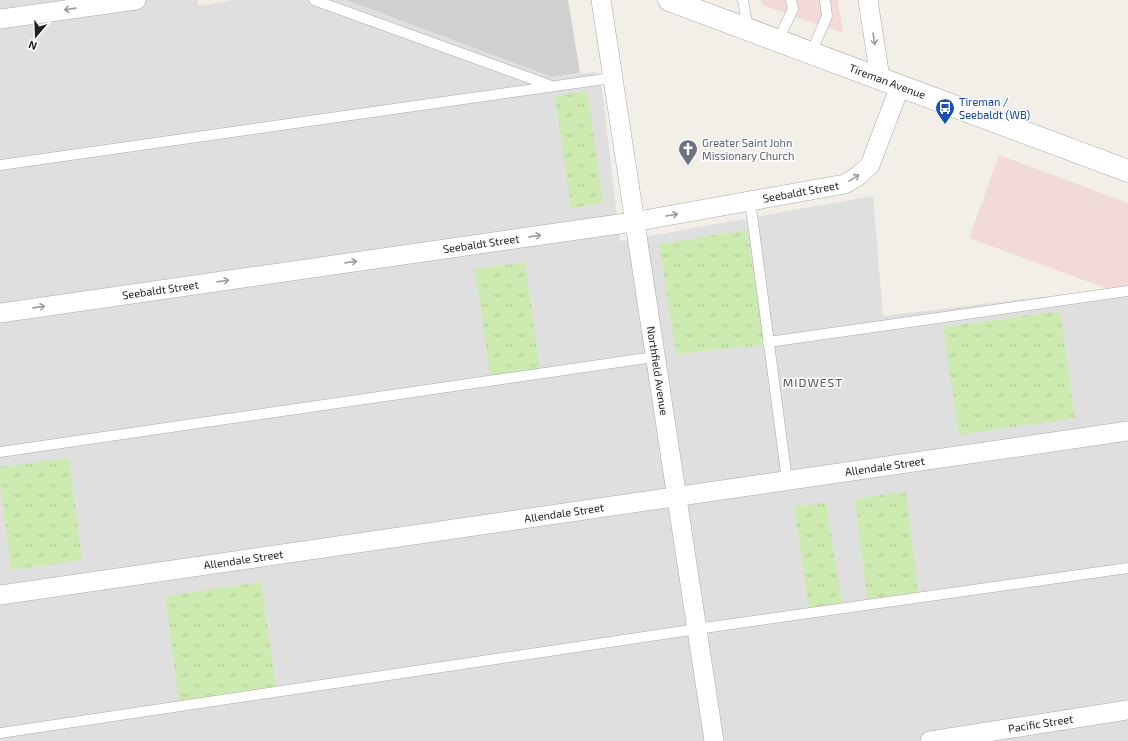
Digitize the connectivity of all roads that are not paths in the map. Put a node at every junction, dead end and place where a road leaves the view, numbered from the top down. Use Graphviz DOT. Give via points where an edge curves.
graph roads {
  1 [pos="136,0"];
  2 [pos="314,0"];
  3 [pos="601,0"];
  4 [pos="669,0"];
  5 [pos="743,0"];
  6 [pos="792,0"];
  7 [pos="825,0"];
  8 [pos="868,0"];
  9 [pos="0,19"];
  10 [pos="748,29"];
  11 [pos="778,40"];
  12 [pos="811,53"];
  13 [pos="612,78"];
  14 [pos="890,82"];
  15 [pos="552,86"];
  16 [pos="0,165"];
  17 [pos="1128,171"];
  18 [pos="750,200"];
  19 [pos="634,222"];
  20 [pos="1128,291"];
  21 [pos="0,313"];
  22 [pos="768,342"];
  23 [pos="654,358"];
  24 [pos="1128,431"];
  25 [pos="0,452"];
  26 [pos="787,480"];
  27 [pos="676,497"];
  28 [pos="1128,568"];
  29 [pos="0,595"];
  30 [pos="697,629"];
  31 [pos="1128,710"];
  32 [pos="0,733"];
  33 [pos="714,741"];
  34 [pos="930,741"];
  1 -- 9 [label="street, one-way"];
  2 -- 15 [label="lane"];
  3 -- 13 [label="street, Northfield Avenue"];
  4 -- 10 [label="street, Tireman Avenue"];
  5 -- 10 [label="lane"];
  6 -- 11 [label="lane" via="793,9"];
  7 -- 12 [label="lane" via="827,16"];
  8 -- 14 [label="street, one-way"];
  10 -- 11 [label="street, Tireman Avenue"];
  11 -- 12 [label="street, Tireman Avenue"];
  12 -- 14 [label="street, Tireman Avenue"];
  13 -- 15 [label="lane"];
  13 -- 19 [label="street, Northfield Avenue"];
  14 -- 17 [label="street, Tireman Avenue"];
  18 -- 14 [label="street, Seebaldt Street, one-way" via="844,184 858,176 870,165"];
  15 -- 16 [label="lane"];
  19 -- 18 [label="street, Seebaldt Street, one-way"];
  18 -- 22 [label="lane"];
  21 -- 19 [label="street, Seebaldt Street, one-way"];
  19 -- 23 [label="street, Northfield Avenue"];
  20 -- 22 [label="lane"];
  22 -- 26 [label="lane"];
  23 -- 25 [label="lane"];
  23 -- 27 [label="street, Northfield Avenue"];
  24 -- 26 [label="street, Allendale Street"];
  26 -- 27 [label="street, Allendale Street"];
  27 -- 29 [label="street, Allendale Street"];
  27 -- 30 [label="street, Northfield Avenue"];
  28 -- 30 [label="lane"];
  30 -- 32 [label="lane"];
  30 -- 33 [label="street, Northfield Avenue"];
  31 -- 34 [label="street, Pacific Street"];
}
